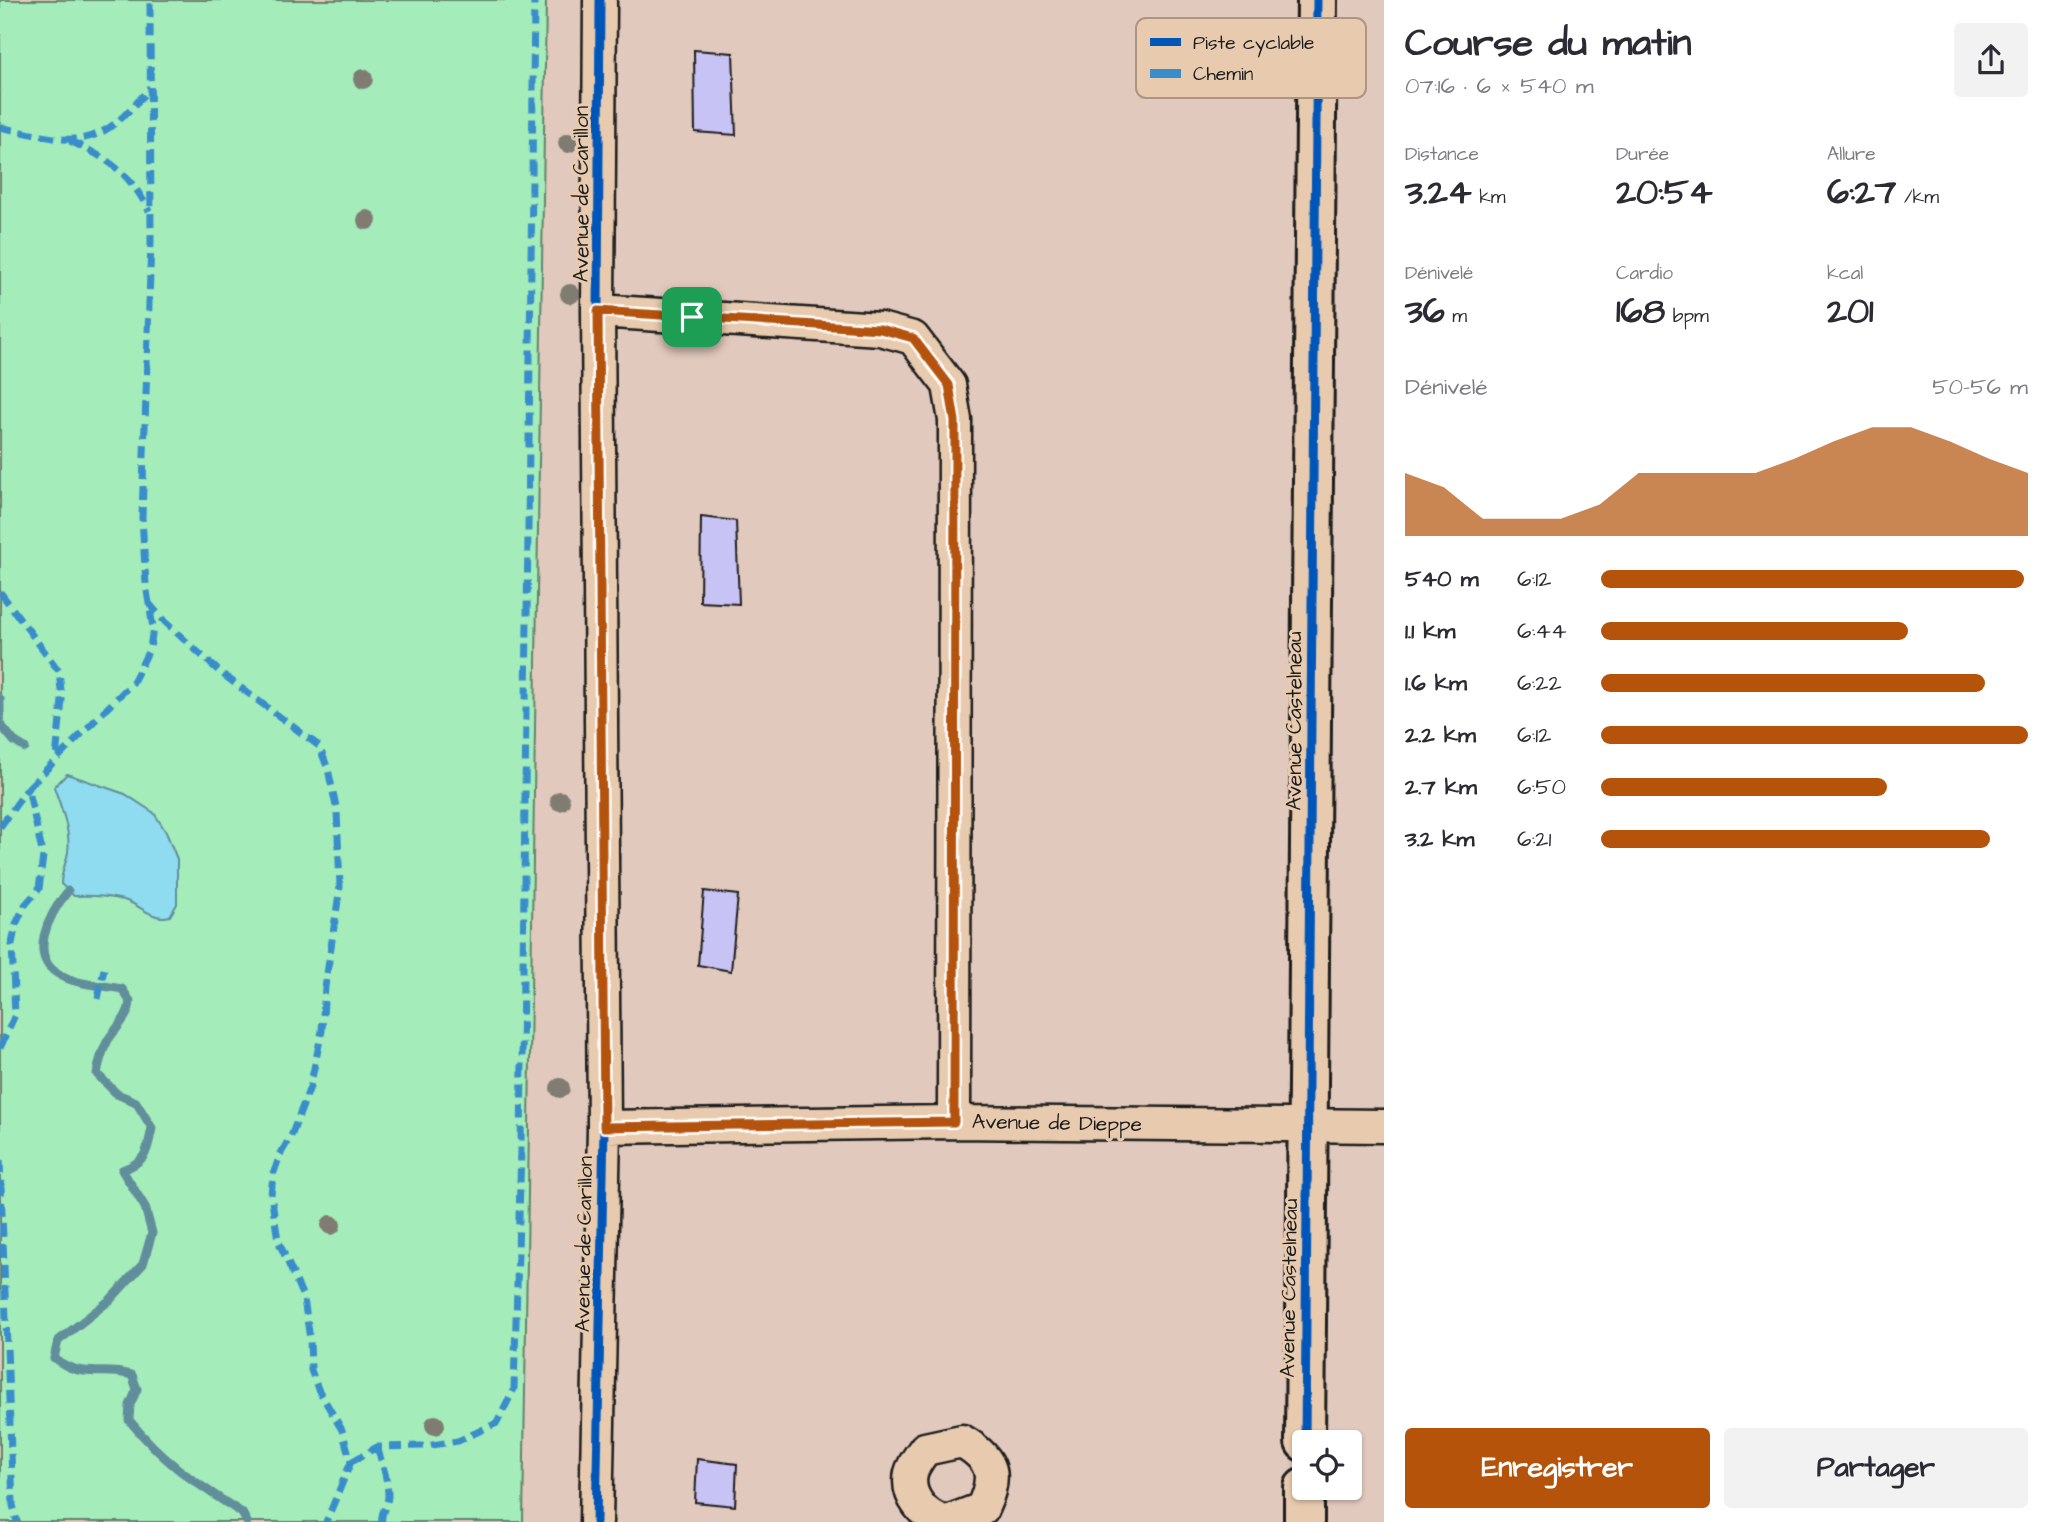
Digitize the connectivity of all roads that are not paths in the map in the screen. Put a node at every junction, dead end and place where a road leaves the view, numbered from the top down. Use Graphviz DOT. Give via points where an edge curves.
graph roads {
  1 [pos="600,0"];
  2 [pos="1317,0"];
  3 [pos="1317,18"];
  4 [pos="1316,98"];
  5 [pos="598,311"];
  6 [pos="954,1122"];
  7 [pos="1309,1125"];
  8 [pos="1384,1126"];
  9 [pos="604,1127"];
  10 [pos="1305,1430"];
  11 [pos="1304,1500"];
  12 [pos="596,1522"];
  13 [pos="1304,1522"];
  1 -- 5 [label="street, Avenue de Carillon"];
  2 -- 3 [label="street, Avenue Castelneau"];
  4 -- 7 [label="street, Avenue Castelneau"];
  5 -- 6 [label="street" via="880,329 913,338 949,385 955,421"];
  5 -- 9 [label="street, Avenue de Carillon"];
  6 -- 7 [label="street, Avenue de Dieppe"];
  6 -- 9 [label="street, Avenue de Dieppe"];
  7 -- 8 [label="street, Avenue de Dieppe"];
  7 -- 10 [label="street, Avenue Castelneau"];
  9 -- 12 [label="street, Avenue de Carillon"];
  11 -- 13 [label="street"];
}
